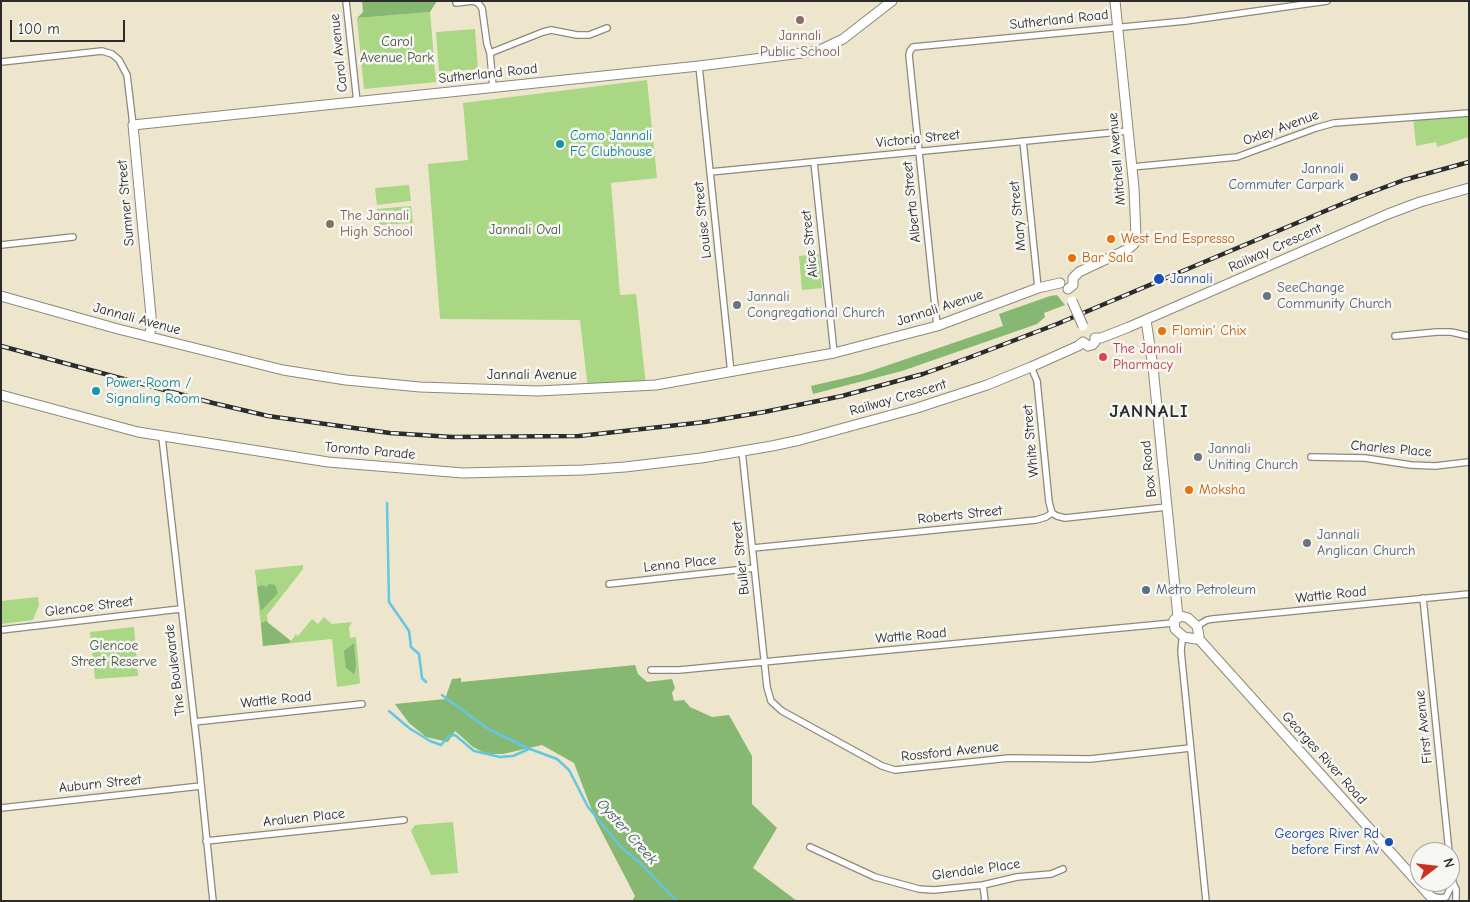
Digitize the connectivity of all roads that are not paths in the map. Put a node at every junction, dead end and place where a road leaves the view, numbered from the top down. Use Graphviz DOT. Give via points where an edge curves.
graph roads {
  1 [pos="346,1"];
  2 [pos="892,1"];
  3 [pos="1115,1"];
  4 [pos="1327,1"];
  5 [pos="479,2"];
  6 [pos="456,3"];
  7 [pos="1118,27"];
  8 [pos="607,28"];
  9 [pos="913,47"];
  10 [pos="490,54"];
  11 [pos="1,62"];
  12 [pos="699,66"];
  13 [pos="493,87"];
  14 [pos="357,102"];
  15 [pos="1469,113"];
  16 [pos="133,125"];
  17 [pos="1128,131"];
  18 [pos="1023,141"];
  19 [pos="919,151"];
  20 [pos="814,162"];
  21 [pos="1132,168"];
  22 [pos="710,172"];
  23 [pos="1469,188"];
  24 [pos="73,238"];
  25 [pos="1,245"];
  26 [pos="1072,278"];
  27 [pos="1060,283"];
  28 [pos="1038,288"];
  29 [pos="1068,289"];
  30 [pos="1,296"];
  31 [pos="1146,320"];
  32 [pos="937,326"];
  33 [pos="1084,334"];
  34 [pos="1395,336"];
  35 [pos="1469,336"];
  36 [pos="149,337"];
  37 [pos="834,353"];
  38 [pos="1031,367"];
  39 [pos="731,373"];
  40 [pos="1,395"];
  41 [pos="162,437"];
  42 [pos="742,452"];
  43 [pos="1311,457"];
  44 [pos="1469,462"];
  45 [pos="1167,508"];
  46 [pos="1052,513"];
  47 [pos="753,548"];
  48 [pos="754,568"];
  49 [pos="608,584"];
  50 [pos="1469,594"];
  51 [pos="1424,598"];
  52 [pos="180,609"];
  53 [pos="1175,620"];
  54 [pos="1197,626"];
  55 [pos="1,630"];
  56 [pos="1184,637"];
  57 [pos="1198,638"];
  58 [pos="764,662"];
  59 [pos="651,670"];
  60 [pos="362,704"];
  61 [pos="194,722"];
  62 [pos="1190,748"];
  63 [pos="201,786"];
  64 [pos="1,808"];
  65 [pos="404,820"];
  66 [pos="206,841"];
  67 [pos="1449,842"];
  68 [pos="810,847"];
  69 [pos="1063,869"];
  70 [pos="983,885"];
  71 [pos="1448,892"];
  72 [pos="1432,899"];
  73 [pos="213,901"];
  74 [pos="985,901"];
  75 [pos="1206,901"];
  1 -- 14 [label="street, Carol Avenue"];
  2 -- 12 [label="street, Sutherland Road" via="843,39 818,51"];
  3 -- 7 [label="street, Mitchell Avenue"];
  4 -- 7 [label="street, Sutherland Road"];
  5 -- 6 [label="street"];
  5 -- 10 [label="street"];
  7 -- 9 [label="street, Sutherland Road"];
  7 -- 17 [label="street, Mitchell Avenue"];
  8 -- 10 [label="street" via="589,35 552,30 543,32"];
  9 -- 19 [label="street, Alberta Street" via="909,55"];
  10 -- 13 [label="street"];
  11 -- 16 [label="street, Sumner Street" via="102,51 112,54 120,60 128,76"];
  12 -- 13 [label="street, Sutherland Road"];
  12 -- 22 [label="street, Louise Street"];
  13 -- 14 [label="street, Sutherland Road"];
  14 -- 16 [label="street, Sutherland Road"];
  15 -- 21 [label="street, Oxley Avenue" via="1334,123 1237,157"];
  16 -- 36 [label="street, Sumner Street" via="151,316"];
  17 -- 18 [label="street, Victoria Street"];
  17 -- 21 [label="street, Mitchell Avenue"];
  18 -- 19 [label="street, Victoria Street"];
  18 -- 28 [label="street, Mary Street"];
  19 -- 20 [label="street, Victoria Street"];
  19 -- 32 [label="street, Alberta Street"];
  20 -- 22 [label="street, Victoria Street"];
  20 -- 37 [label="street, Alice Street"];
  21 -- 26 [label="street, Mitchell Avenue" via="1137,227 1134,244"];
  22 -- 39 [label="street, Louise Street"];
  23 -- 31 [label="street, Railway Crescent" via="1420,202 1363,224"];
  24 -- 25 [label="street"];
  26 -- 27 [label="street" via="1064,276"];
  26 -- 29 [label="street" via="1074,285"];
  27 -- 28 [label="street, Jannali Avenue"];
  27 -- 29 [label="street"];
  28 -- 32 [label="street, Jannali Avenue"];
  29 -- 33 [label="street, bridge"];
  30 -- 36 [label="street, Jannali Avenue"];
  31 -- 33 [label="street, Railway Crescent" via="1095,338 1090,346 1086,345"];
  31 -- 45 [label="street, Box Road"];
  32 -- 37 [label="street, Jannali Avenue"];
  33 -- 38 [label="street, Railway Crescent" via="1078,346"];
  34 -- 35 [label="street" via="1437,332"];
  36 -- 39 [label="street, Jannali Avenue" via="283,370 420,388 538,391 626,387"];
  37 -- 39 [label="street, Jannali Avenue"];
  38 -- 42 [label="street, Railway Crescent" via="917,408 800,440"];
  38 -- 46 [label="street, White Street" via="1037,381 1048,502"];
  40 -- 41 [label="street, Toronto Parade"];
  41 -- 42 [label="street, Toronto Parade" via="328,462 463,473 625,467"];
  41 -- 52 [label="street, The Boulevarde"];
  42 -- 47 [label="street, Buller Street"];
  43 -- 44 [label="street, Charles Place" via="1365,458 1435,466"];
  45 -- 46 [label="street, Roberts Street" via="1065,518"];
  45 -- 53 [label="street, Box Road"];
  46 -- 47 [label="street, Roberts Street" via="1036,520"];
  47 -- 48 [label="street, Buller Street"];
  48 -- 49 [label="street, Lenna Place"];
  48 -- 58 [label="street, Buller Street"];
  50 -- 51 [label="street, Wattle Road"];
  51 -- 54 [label="street, Wattle Road" via="1213,619"];
  51 -- 67 [label="street, First Avenue"];
  52 -- 55 [label="street, Glencoe Street"];
  52 -- 61 [label="street, The Boulevarde"];
  53 -- 54 [label="street" via="1188,618"];
  53 -- 56 [label="street" via="1175,629"];
  53 -- 58 [label="street, Wattle Road"];
  54 -- 57 [label="street"];
  56 -- 57 [label="street"];
  56 -- 62 [label="street" via="1181,651"];
  57 -- 72 [label="street, Georges River Road"];
  58 -- 59 [label="street, Wattle Road"];
  58 -- 62 [label="street, Rossford Avenue" via="768,694 776,707 882,766 895,770 1010,758 1090,759"];
  60 -- 61 [label="street, Wattle Road"];
  61 -- 63 [label="street, The Boulevarde"];
  62 -- 75 [label="street"];
  63 -- 64 [label="street, Auburn Street"];
  63 -- 66 [label="street, The Boulevarde"];
  65 -- 66 [label="street, Araluen Place"];
  66 -- 73 [label="street, The Boulevarde"];
  68 -- 70 [label="street, Glendale Place" via="875,877 911,888 934,890"];
  69 -- 70 [label="street, Glendale Place" via="1051,874"];
  70 -- 74 [label="street"];
  71 -- 72 [label="street" via="1446,897"];
}
